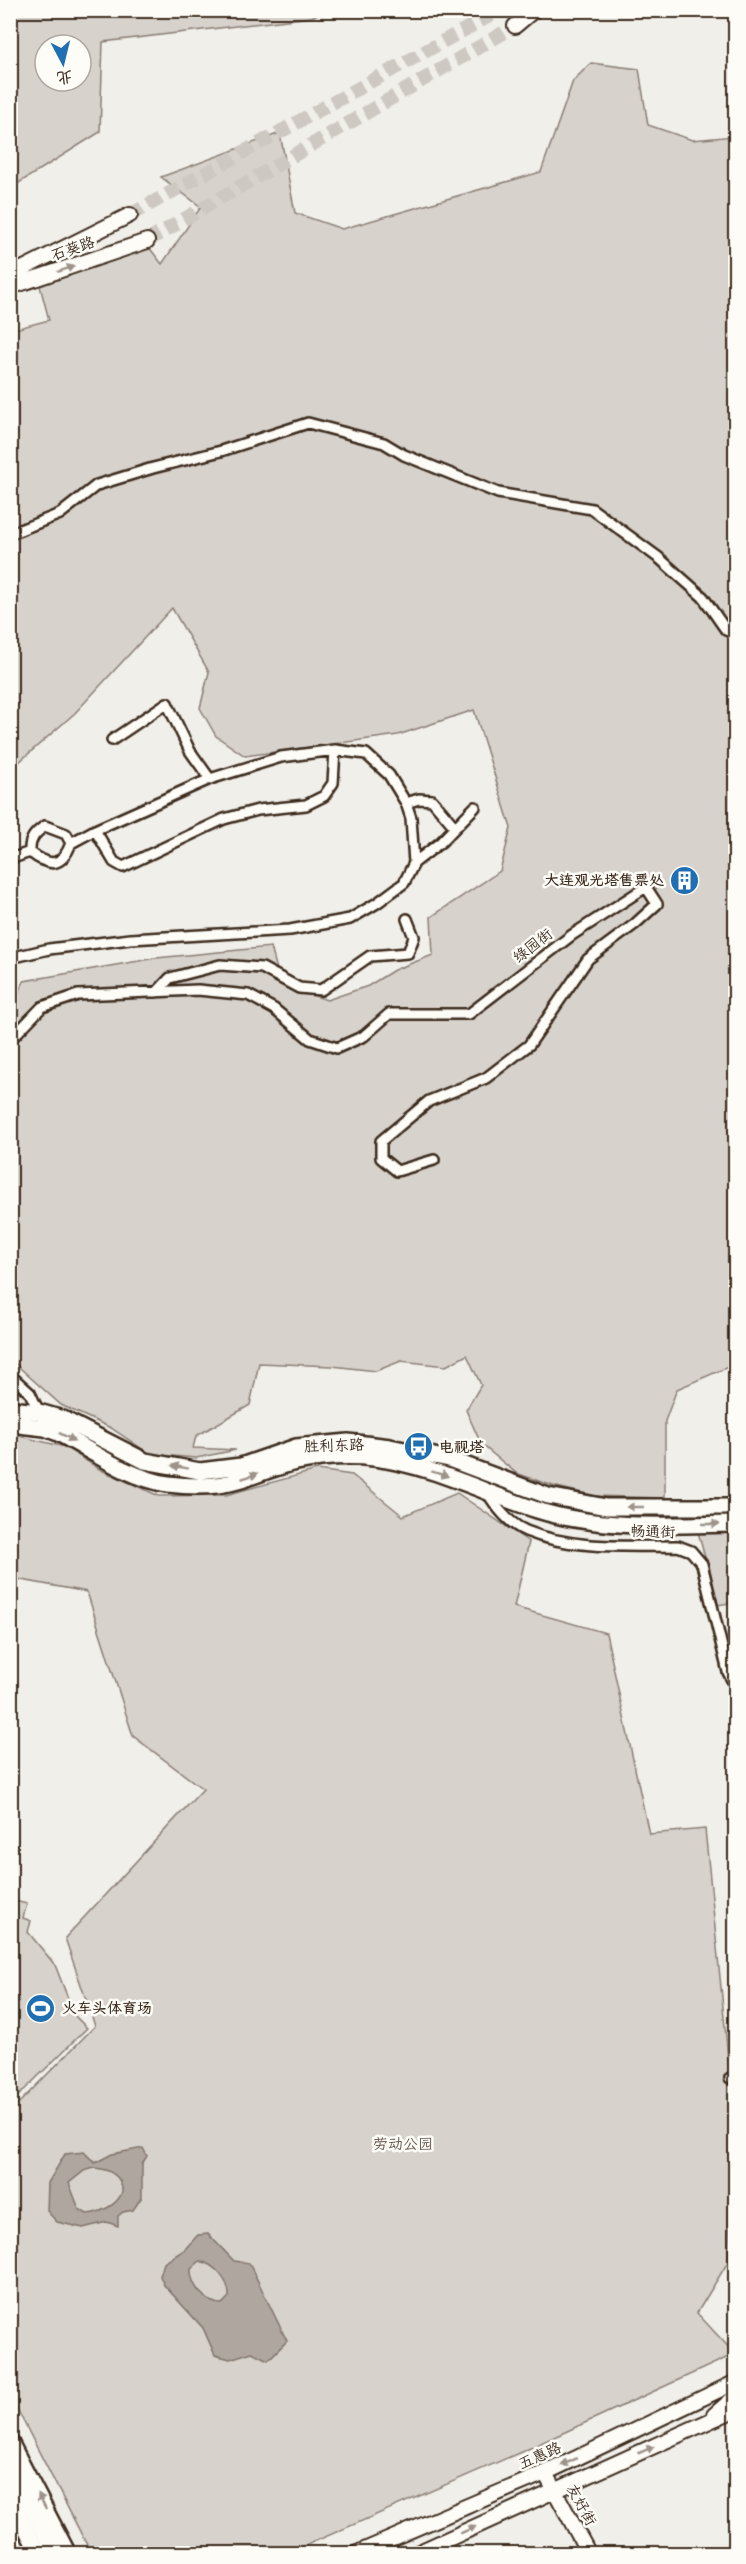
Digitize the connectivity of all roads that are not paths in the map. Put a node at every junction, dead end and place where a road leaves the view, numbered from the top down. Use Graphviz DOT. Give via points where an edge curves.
graph roads {
  1 [pos="534,10"];
  2 [pos="515,26"];
  3 [pos="130,216"];
  4 [pos="147,241"];
  5 [pos="10,274"];
  6 [pos="10,287"];
  7 [pos="10,534"];
  8 [pos="735,634"];
  9 [pos="112,740"];
  10 [pos="335,750"];
  11 [pos="210,779"];
  12 [pos="406,803"];
  13 [pos="475,807"];
  14 [pos="454,826"];
  15 [pos="95,830"];
  16 [pos="71,843"];
  17 [pos="30,852"];
  18 [pos="10,859"];
  19 [pos="414,863"];
  20 [pos="407,919"];
  21 [pos="10,958"];
  22 [pos="157,992"];
  23 [pos="10,1040"];
  24 [pos="434,1160"];
  25 [pos="10,1375"];
  26 [pos="10,1409"];
  27 [pos="39,1412"];
  28 [pos="10,1424"];
  29 [pos="487,1491"];
  30 [pos="735,1507"];
  31 [pos="735,1524"];
  32 [pos="735,1688"];
  33 [pos="735,2382"];
  34 [pos="735,2396"];
  35 [pos="735,2409"];
  36 [pos="706,2423"];
  37 [pos="10,2442"];
  38 [pos="10,2467"];
  39 [pos="544,2473"];
  40 [pos="554,2491"];
  41 [pos="13,2507"];
  42 [pos="39,2553"];
  43 [pos="55,2553"];
  44 [pos="68,2553"];
  45 [pos="355,2553"];
  46 [pos="373,2553"];
  47 [pos="415,2553"];
  48 [pos="589,2553"];
  1 -- 2 [label="main road"];
  3 -- 5 [label="main road"];
  6 -- 4 [label="main road, 石葵路, one-way"];
  7 -- 8 [label="street" via="60,514 97,485 308,423 384,443 498,493 592,508 659,558 703,597 726,630"];
  9 -- 11 [label="street" via="167,703 190,751"];
  10 -- 11 [label="street" via="281,757"];
  10 -- 12 [label="street" via="366,754 388,775"];
  10 -- 15 [label="street" via="333,783 324,796 306,805 258,810 224,819 123,867 114,862"];
  11 -- 15 [label="street"];
  12 -- 14 [label="street" via="432,800"];
  12 -- 19 [label="street"];
  13 -- 14 [label="street"];
  14 -- 19 [label="street"];
  15 -- 16 [label="street"];
  16 -- 17 [label="street" via="67,855 58,862 44,863"];
  16 -- 17 [label="street" via="66,834 45,826 29,843"];
  17 -- 18 [label="street"];
  19 -- 21 [label="street" via="404,883 350,919 290,930 130,939"];
  20 -- 22 [label="street" via="414,937 408,953 370,956 321,990 300,988 262,968 220,965 170,978"];
  22 -- 23 [label="street, 绿园街" via="78,995 42,1007"];
  22 -- 24 [label="street, 绿园街" via="198,990 248,995 274,1009 310,1039 337,1048 364,1036 388,1014 469,1014 572,934 646,887 657,904 588,959 529,1045 486,1078 429,1101 381,1141 381,1158 397,1171"];
  25 -- 27 [label="street" via="30,1393"];
  26 -- 27 [label="main road, 胜利东路"];
  30 -- 27 [label="main road, 胜利东路, one-way" via="606,1507 548,1496 450,1459 348,1442 296,1447 241,1466 200,1471 146,1461 63,1419"];
  28 -- 29 [label="main road, one-way" via="58,1432 141,1477 168,1484 204,1485 238,1480 296,1462 371,1457 441,1474"];
  29 -- 31 [label="main road, one-way" via="538,1510 592,1522"];
  29 -- 32 [label="street, 畅通街" via="499,1510 524,1530 583,1545 678,1546 691,1551 702,1564"];
  33 -- 39 [label="main road, 五惠路, one-way"];
  34 -- 36 [label="main road"];
  35 -- 36 [label="main road"];
  40 -- 36 [label="main road, one-way"];
  44 -- 37 [label="main road, one-way"];
  38 -- 43 [label="main road"];
  39 -- 40 [label="main road, 友好街"];
  39 -- 45 [label="main road, 五惠路"];
  40 -- 46 [label="main road" via="520,2491"];
  47 -- 40 [label="main road, one-way"];
  40 -- 48 [label="main road, 友好街"];
  41 -- 42 [label="main road"];
}
